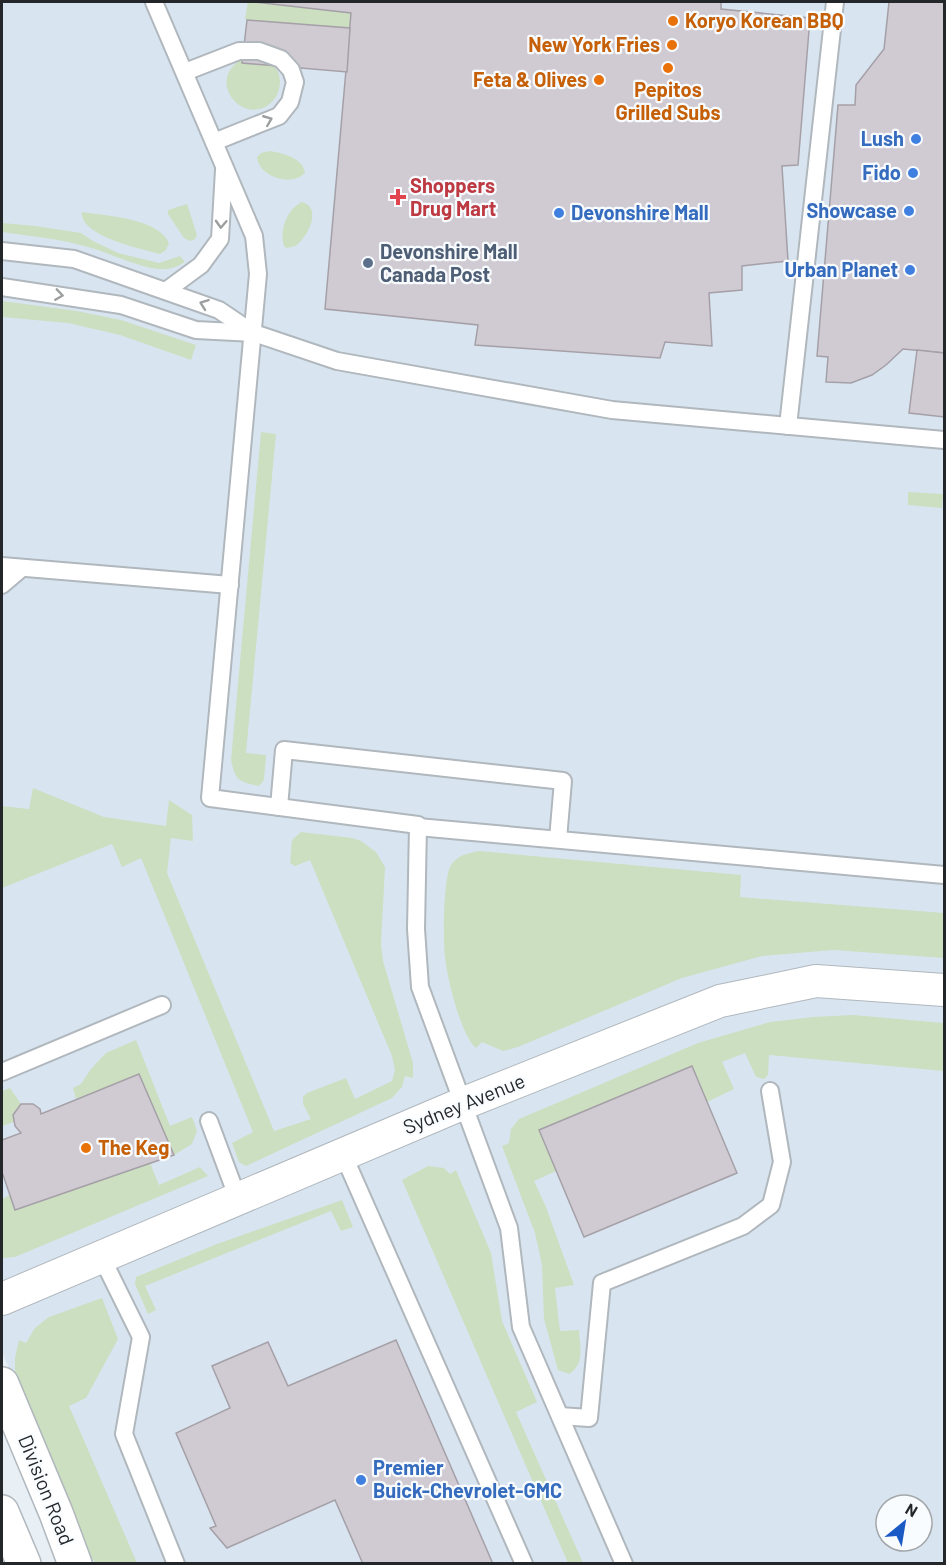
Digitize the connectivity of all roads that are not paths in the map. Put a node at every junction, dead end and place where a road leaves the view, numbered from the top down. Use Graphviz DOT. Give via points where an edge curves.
graph roads {
  1 [pos="154,2"];
  2 [pos="835,2"];
  3 [pos="184,72"];
  4 [pos="214,142"];
  5 [pos="224,166"];
  6 [pos="2,250"];
  7 [pos="2,287"];
  8 [pos="167,290"];
  9 [pos="254,333"];
  10 [pos="788,426"];
  11 [pos="945,440"];
  12 [pos="2,566"];
  13 [pos="22,568"];
  14 [pos="2,585"];
  15 [pos="230,585"];
  16 [pos="279,807"];
  17 [pos="418,827"];
  18 [pos="558,839"];
  19 [pos="945,875"];
  20 [pos="945,990"];
  21 [pos="162,1005"];
  22 [pos="2,1072"];
  23 [pos="770,1091"];
  24 [pos="464,1103"];
  25 [pos="209,1121"];
  26 [pos="344,1154"];
  27 [pos="238,1199"];
  28 [pos="101,1256"];
  29 [pos="2,1299"];
  30 [pos="2,1384"];
  31 [pos="560,1416"];
  32 [pos="2,1512"];
  33 [pos="24,1563"];
  34 [pos="75,1563"];
  35 [pos="176,1563"];
  36 [pos="524,1563"];
  37 [pos="624,1563"];
  1 -- 3 [label="lane"];
  2 -- 10 [label="lane"];
  3 -- 4 [label="lane"];
  4 -- 3 [label="lane, one-way" via="279,116 291,102 296,82 291,70 281,59 259,51 239,51"];
  4 -- 5 [label="lane"];
  5 -- 8 [label="lane, one-way" via="220,239 201,265"];
  5 -- 9 [label="lane" via="254,236 258,274"];
  6 -- 8 [label="lane" via="74,259"];
  7 -- 9 [label="lane, one-way" via="121,305 196,330"];
  9 -- 8 [label="lane, one-way" via="219,310"];
  9 -- 10 [label="lane" via="337,361 612,410"];
  9 -- 15 [label="lane"];
  10 -- 11 [label="lane"];
  12 -- 13 [label="lane"];
  13 -- 14 [label="lane"];
  13 -- 15 [label="lane"];
  15 -- 16 [label="lane" via="210,798"];
  16 -- 17 [label="lane"];
  16 -- 18 [label="lane" via="284,750 531,777 564,781"];
  17 -- 18 [label="lane"];
  17 -- 24 [label="lane" via="416,929 420,987"];
  18 -- 19 [label="lane"];
  20 -- 24 [label="street, Sydney Avenue" via="816,981 720,1001"];
  21 -- 22 [label="lane"];
  23 -- 31 [label="lane" via="782,1162 771,1205 742,1226 602,1283 589,1418"];
  24 -- 26 [label="street, Sydney Avenue"];
  24 -- 31 [label="lane" via="509,1228 521,1327"];
  25 -- 27 [label="lane"];
  26 -- 27 [label="street, Sydney Avenue"];
  26 -- 36 [label="lane"];
  27 -- 28 [label="street, Sydney Avenue"];
  28 -- 29 [label="street, Sydney Avenue"];
  28 -- 35 [label="lane" via="141,1337 124,1434"];
  30 -- 34 [label="main road, Division Road"];
  31 -- 37 [label="lane"];
  32 -- 33 [label="main road"];
}
